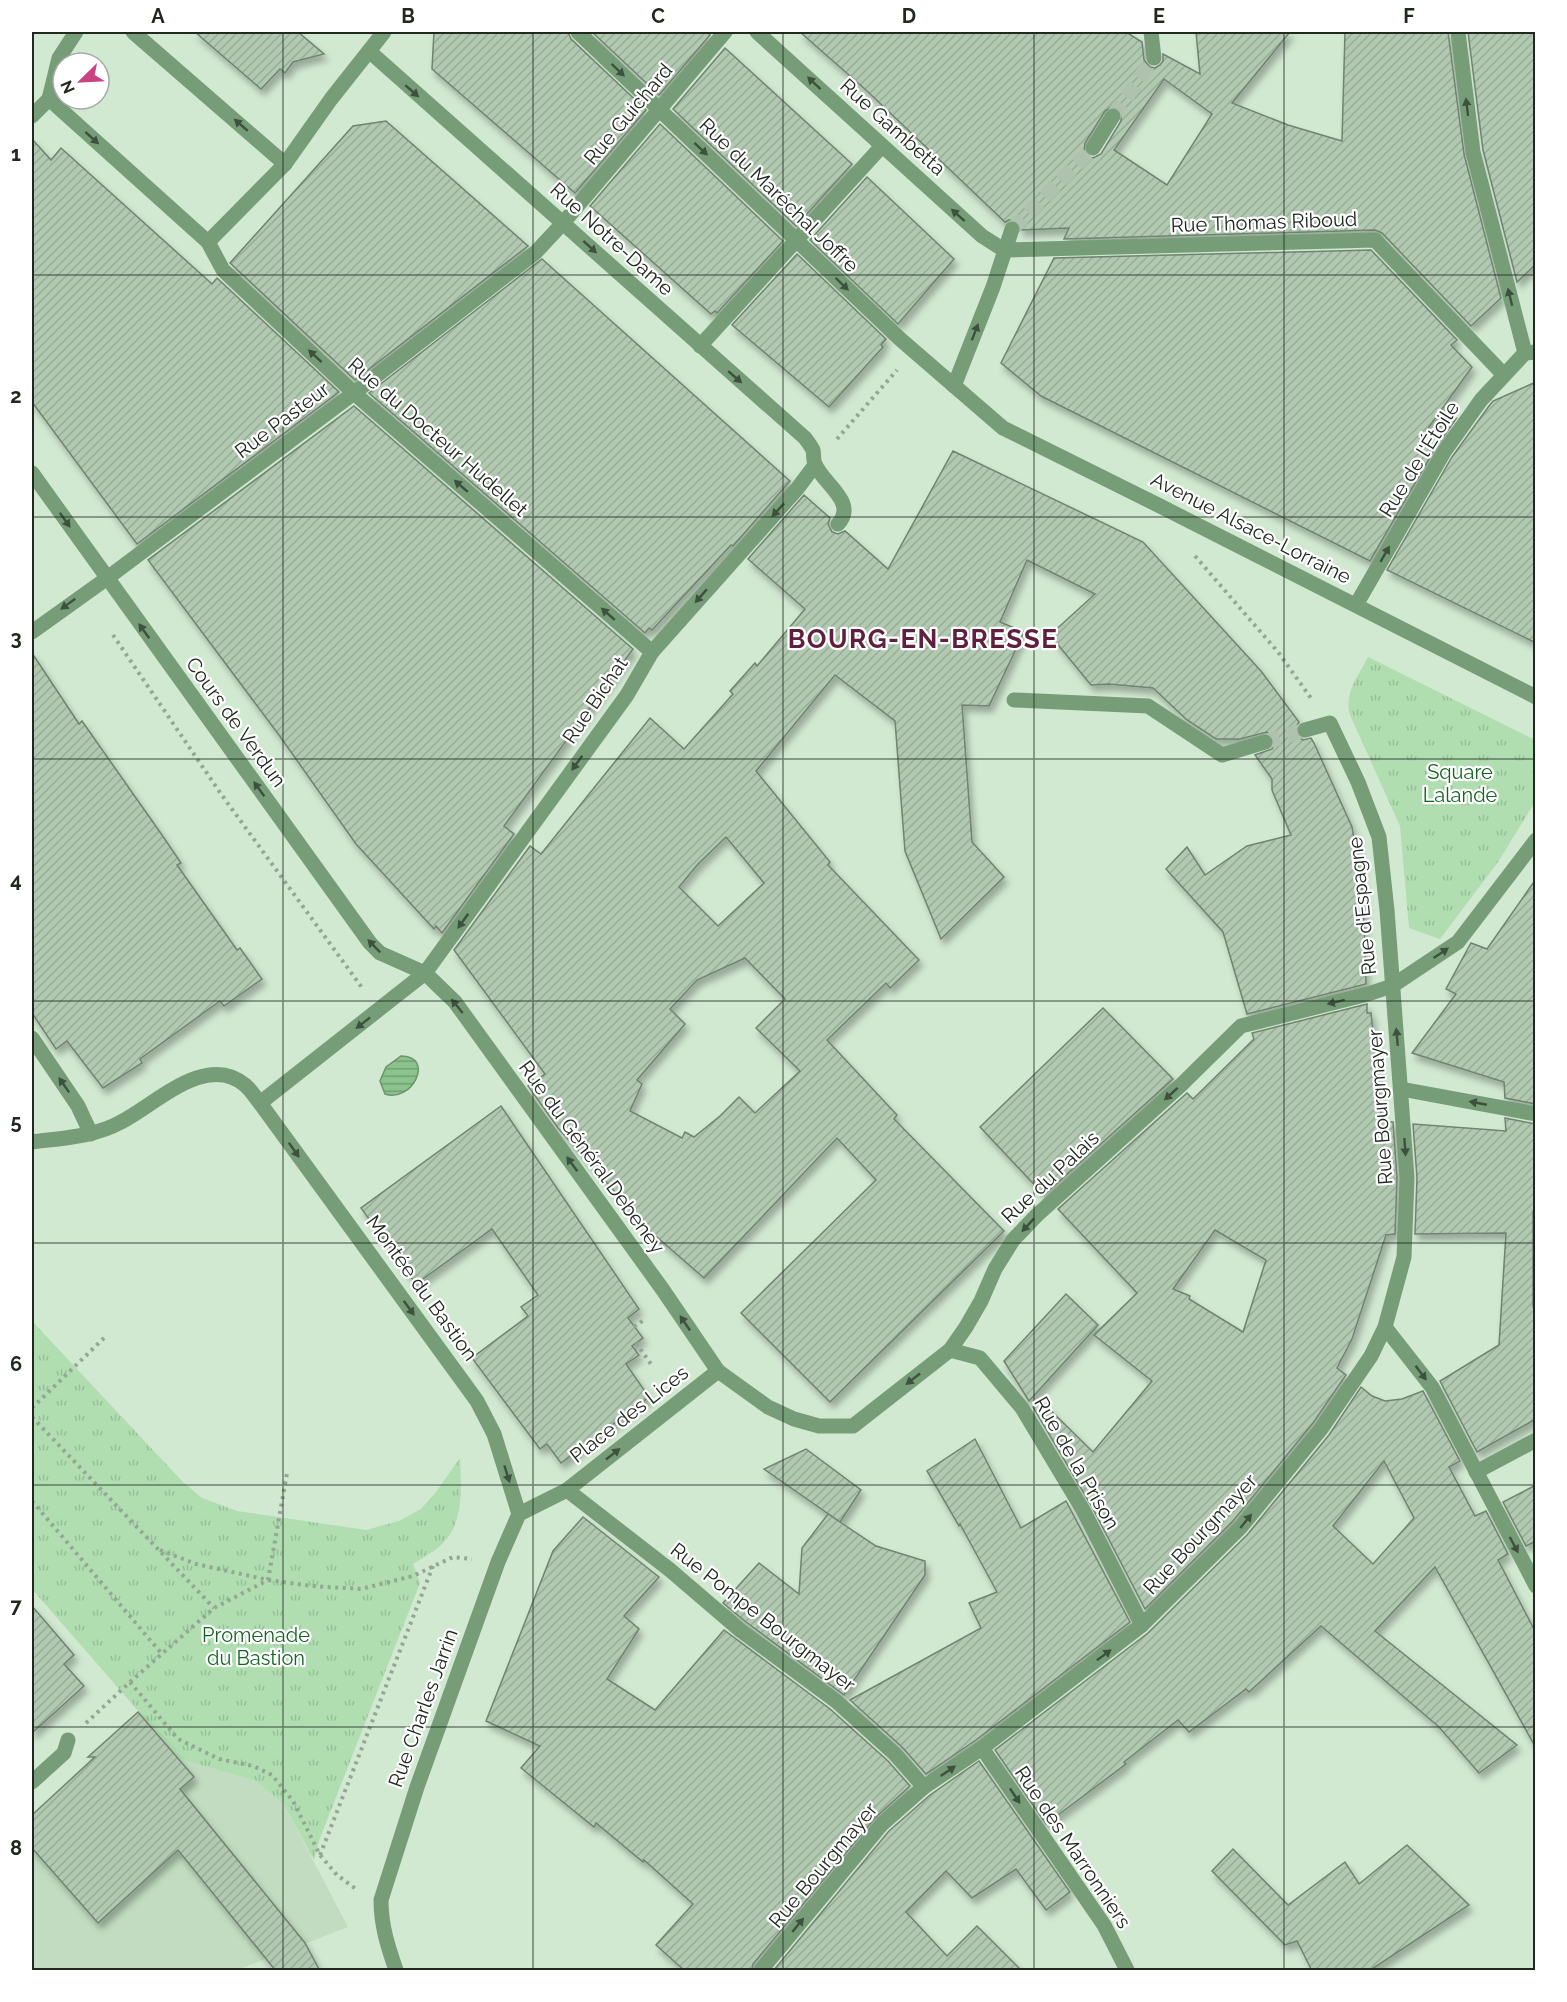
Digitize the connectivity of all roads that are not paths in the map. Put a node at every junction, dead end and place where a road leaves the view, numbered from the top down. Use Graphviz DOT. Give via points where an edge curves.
graph roads {
  1 [pos="76,32"];
  2 [pos="133,32"];
  3 [pos="384,32"];
  4 [pos="578,32"];
  5 [pos="725,32"];
  6 [pos="757,32"];
  7 [pos="1151,32"];
  8 [pos="1458,32"];
  9 [pos="369,51"];
  10 [pos="1154,58"];
  11 [pos="49,99"];
  12 [pos="658,109"];
  13 [pos="32,116"];
  14 [pos="1113,116"];
  15 [pos="882,146"];
  16 [pos="1093,148"];
  17 [pos="285,164"];
  18 [pos="563,223"];
  19 [pos="1012,229"];
  20 [pos="796,240"];
  21 [pos="208,242"];
  22 [pos="1004,250"];
  23 [pos="700,346"];
  24 [pos="1530,353"];
  25 [pos="1504,375"];
  26 [pos="954,386"];
  27 [pos="354,393"];
  28 [pos="815,465"];
  29 [pos="32,472"];
  30 [pos="838,524"];
  31 [pos="106,579"];
  32 [pos="1356,605"];
  33 [pos="32,632"];
  34 [pos="652,652"];
  35 [pos="1536,697"];
  36 [pos="1014,700"];
  37 [pos="1305,730"];
  38 [pos="1266,742"];
  39 [pos="1536,840"];
  40 [pos="425,973"];
  41 [pos="1392,986"];
  42 [pos="32,1038"];
  43 [pos="1401,1089"];
  44 [pos="260,1103"];
  45 [pos="1536,1114"];
  46 [pos="91,1134"];
  47 [pos="32,1142"];
  48 [pos="1385,1327"];
  49 [pos="950,1350"];
  50 [pos="718,1371"];
  51 [pos="1536,1440"];
  52 [pos="1476,1472"];
  53 [pos="567,1490"];
  54 [pos="519,1514"];
  55 [pos="1536,1587"];
  56 [pos="1142,1625"];
  57 [pos="68,1740"];
  58 [pos="982,1748"];
  59 [pos="32,1782"];
  60 [pos="924,1787"];
  61 [pos="396,1971"];
  62 [pos="761,1971"];
  63 [pos="1127,1971"];
  1 -- 11 [label="street" via="60,58"];
  17 -- 2 [label="street, one-way"];
  3 -- 9 [label="street"];
  4 -- 12 [label="street, Rue du Maréchal Joffre, one-way"];
  5 -- 12 [label="street, Rue Guichard"];
  15 -- 6 [label="street, Rue Gambetta, one-way"];
  7 -- 10 [label="street"];
  24 -- 8 [label="street, one-way" via="1473,152"];
  9 -- 17 [label="street"];
  9 -- 18 [label="street, Rue Notre-Dame, one-way"];
  11 -- 13 [label="street"];
  11 -- 21 [label="street, Rue du Docteur Hudellet, one-way"];
  12 -- 18 [label="street, Rue Guichard"];
  12 -- 20 [label="street, Rue du Maréchal Joffre, one-way"];
  14 -- 16 [label="street"];
  15 -- 20 [label="street"];
  22 -- 15 [label="street, Rue Gambetta, one-way" via="982,236"];
  17 -- 21 [label="street"];
  18 -- 23 [label="street, Rue Notre-Dame, one-way"];
  18 -- 27 [label="street, Rue Pasteur" via="535,253"];
  19 -- 22 [label="street"];
  20 -- 23 [label="street"];
  20 -- 26 [label="street, Rue du Maréchal Joffre, one-way"];
  27 -- 21 [label="street, Rue du Docteur Hudellet, one-way" via="223,270"];
  22 -- 25 [label="street, Rue Thomas Riboud" via="1375,240"];
  26 -- 22 [label="street, one-way"];
  23 -- 28 [label="street, Rue Notre-Dame, one-way" via="805,438 813,450"];
  24 -- 25 [label="street, Rue de l'Étoile"];
  32 -- 25 [label="street, Rue de l'Étoile, one-way" via="1444,452"];
  26 -- 32 [label="street, Avenue Alsace-Lorraine" via="1003,428"];
  27 -- 31 [label="street, Rue Pasteur"];
  34 -- 27 [label="street, Rue du Docteur Hudellet, one-way"];
  28 -- 30 [label="street, Rue Notre-Dame" via="842,500 846,511"];
  28 -- 34 [label="street, Rue Bichat, one-way"];
  29 -- 31 [label="street, Cours de Verdun, one-way"];
  31 -- 33 [label="street, Rue Pasteur, one-way"];
  40 -- 31 [label="street, Cours de Verdun, one-way" via="380,953 370,943"];
  32 -- 35 [label="street, Avenue Alsace-Lorraine"];
  34 -- 40 [label="street, Rue Bichat, one-way" via="627,694"];
  36 -- 38 [label="street" via="1148,706 1222,755"];
  37 -- 41 [label="street, Rue d'Espagne" via="1330,723 1379,837"];
  41 -- 39 [label="street, Rue du Palais, one-way" via="1458,942"];
  40 -- 44 [label="street, Rue Bichat, one-way"];
  50 -- 40 [label="street, Rue du Général Debeney, one-way" via="455,1002"];
  43 -- 41 [label="street, Rue Bourgmayer, one-way"];
  41 -- 49 [label="street, Rue du Palais, one-way" via="1241,1026 1013,1240"];
  46 -- 42 [label="street, one-way" via="78,1106"];
  45 -- 43 [label="street, one-way"];
  43 -- 48 [label="street, Rue Bourgmayer, one-way" via="1407,1178 1404,1257"];
  44 -- 46 [label="street, Montée du Bastion" via="244,1084 232,1078 201,1076 121,1122"];
  44 -- 54 [label="street, Montée du Bastion, one-way" via="477,1401 494,1434"];
  46 -- 47 [label="street, Montée du Bastion"];
  48 -- 52 [label="street, one-way" via="1431,1388"];
  56 -- 48 [label="street, Rue Bourgmayer, one-way" via="1240,1528 1321,1429 1371,1356"];
  49 -- 50 [label="street, Rue du Palais, one-way" via="854,1426 819,1426 794,1419 768,1407"];
  49 -- 56 [label="street, Rue de la Prison" via="980,1358 1023,1408 1083,1509"];
  53 -- 50 [label="street, Place des Lices, one-way"];
  51 -- 52 [label="street"];
  52 -- 55 [label="street, one-way"];
  53 -- 54 [label="street"];
  53 -- 60 [label="street, Rue Pompe Bourgmayer" via="836,1701 895,1754"];
  54 -- 61 [label="street, Rue Charles Jarrin" via="417,1787 381,1900 383,1930"];
  58 -- 56 [label="street, Rue Bourgmayer, one-way"];
  57 -- 59 [label="street" via="64,1752"];
  60 -- 58 [label="street, Rue Bourgmayer, one-way"];
  58 -- 63 [label="street, Rue des Marronniers, one-way" via="1104,1925"];
  62 -- 60 [label="street, Rue Bourgmayer, one-way" via="882,1824"];
}
